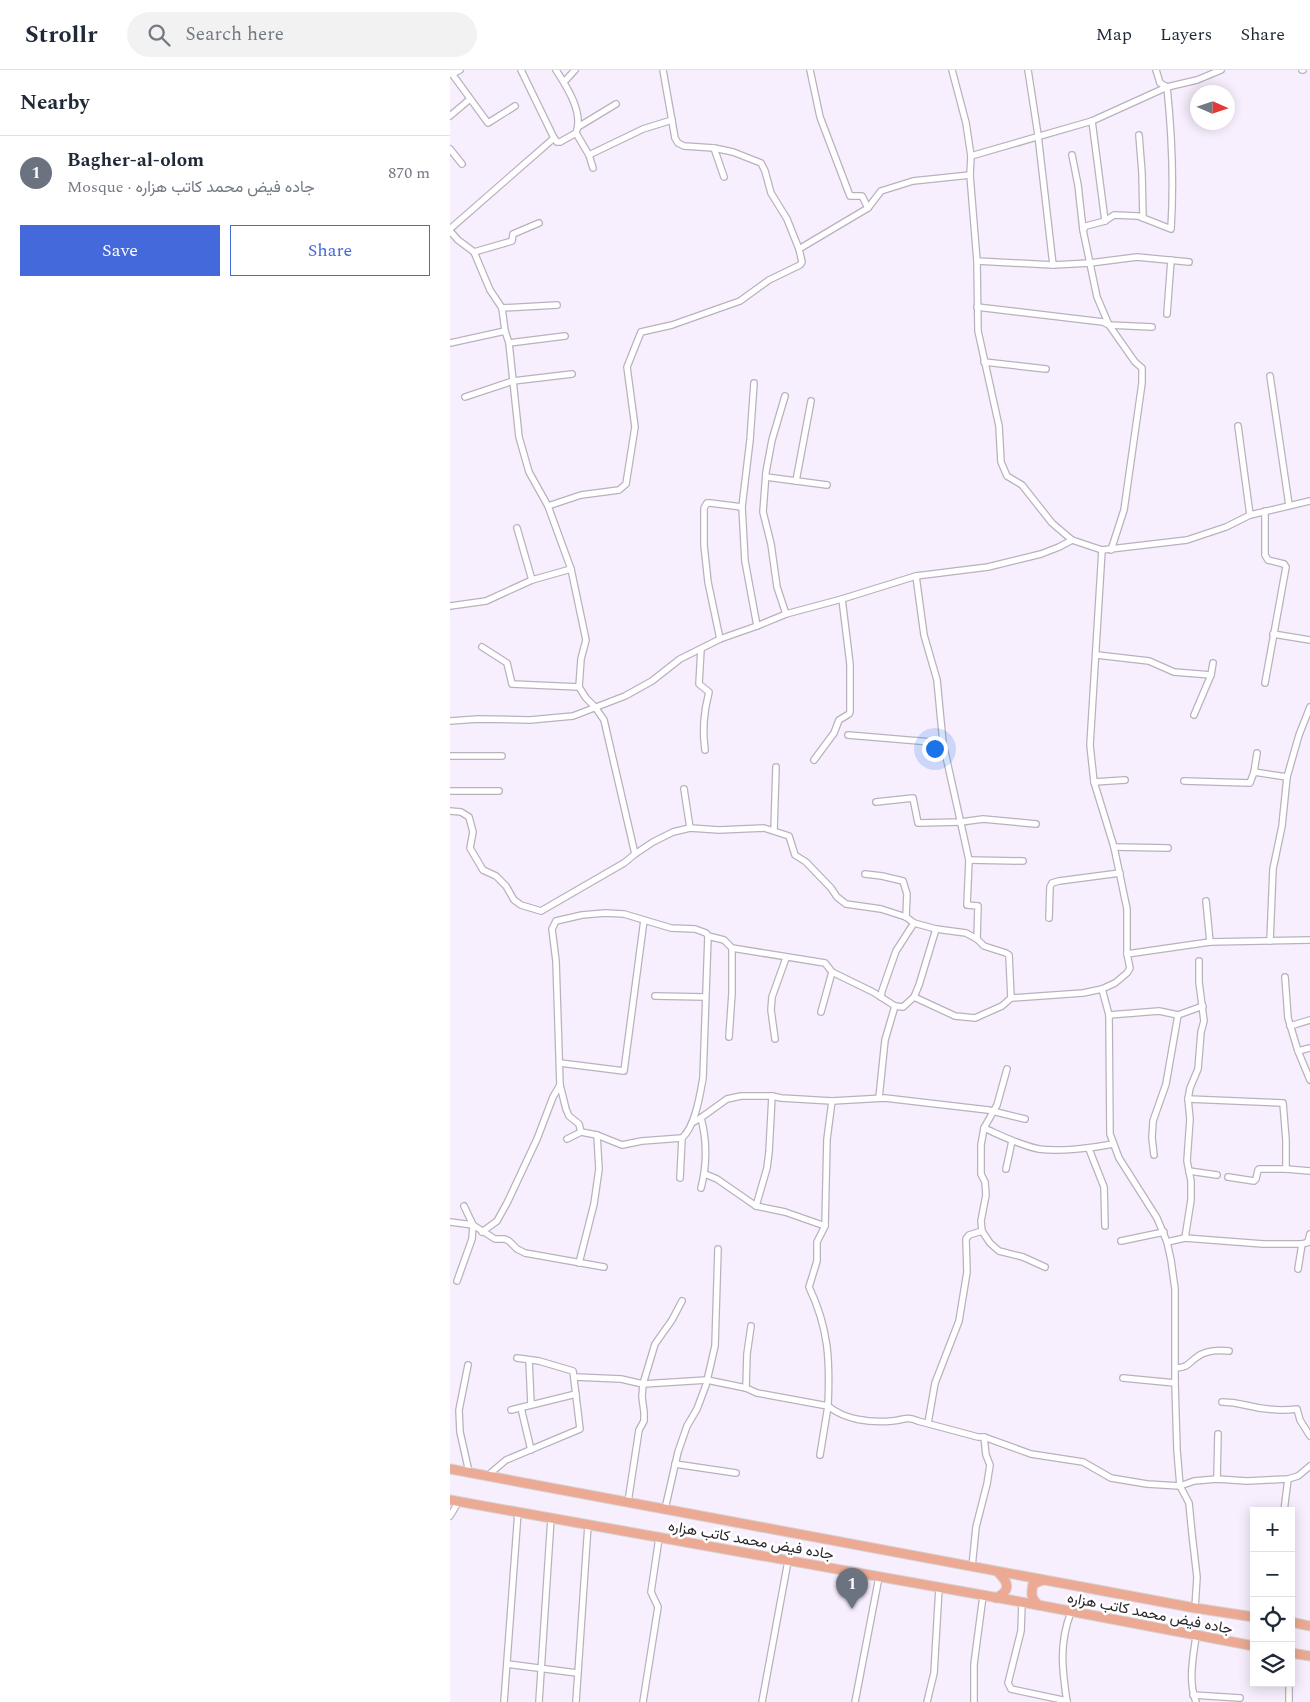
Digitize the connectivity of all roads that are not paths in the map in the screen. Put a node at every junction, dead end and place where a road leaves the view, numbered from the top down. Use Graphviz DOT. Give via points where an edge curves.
graph roads {
  1 [pos="460,70"];
  2 [pos="521,70"];
  3 [pos="556,70"];
  4 [pos="575,70"];
  5 [pos="664,70"];
  6 [pos="810,70"];
  7 [pos="952,70"];
  8 [pos="1028,70"];
  9 [pos="1156,70"];
  10 [pos="1221,70"];
  11 [pos="451,72"];
  12 [pos="564,82"];
  13 [pos="1167,87"];
  14 [pos="470,99"];
  15 [pos="616,104"];
  16 [pos="515,106"];
  17 [pos="450,116"];
  18 [pos="672,120"];
  19 [pos="1092,121"];
  20 [pos="577,130"];
  21 [pos="1038,135"];
  22 [pos="1139,135"];
  23 [pos="554,138"];
  24 [pos="714,148"];
  25 [pos="450,150"];
  26 [pos="589,155"];
  27 [pos="1072,155"];
  28 [pos="970,156"];
  29 [pos="462,164"];
  30 [pos="593,168"];
  31 [pos="970,175"];
  32 [pos="724,177"];
  33 [pos="868,208"];
  34 [pos="1143,218"];
  35 [pos="1105,221"];
  36 [pos="539,223"];
  37 [pos="450,230"];
  38 [pos="1083,230"];
  39 [pos="799,248"];
  40 [pos="474,252"];
  41 [pos="1171,260"];
  42 [pos="977,261"];
  43 [pos="1189,262"];
  44 [pos="1090,263"];
  45 [pos="1053,265"];
  46 [pos="557,305"];
  47 [pos="977,307"];
  48 [pos="502,308"];
  49 [pos="1168,314"];
  50 [pos="1109,325"];
  51 [pos="1152,327"];
  52 [pos="505,331"];
  53 [pos="566,336"];
  54 [pos="450,343"];
  55 [pos="509,343"];
  56 [pos="984,362"];
  57 [pos="1046,369"];
  58 [pos="572,374"];
  59 [pos="1270,376"];
  60 [pos="512,381"];
  61 [pos="754,383"];
  62 [pos="785,396"];
  63 [pos="465,397"];
  64 [pos="811,401"];
  65 [pos="1238,426"];
  66 [pos="766,477"];
  67 [pos="796,481"];
  68 [pos="827,485"];
  69 [pos="1310,501"];
  70 [pos="1289,505"];
  71 [pos="548,506"];
  72 [pos="742,506"];
  73 [pos="1265,511"];
  74 [pos="1250,515"];
  75 [pos="517,528"];
  76 [pos="1072,540"];
  77 [pos="1102,550"];
  78 [pos="1111,550"];
  79 [pos="571,569"];
  80 [pos="916,576"];
  81 [pos="532,580"];
  82 [pos="842,599"];
  83 [pos="450,606"];
  84 [pos="786,614"];
  85 [pos="758,626"];
  86 [pos="1273,634"];
  87 [pos="720,639"];
  88 [pos="1310,640"];
  89 [pos="482,647"];
  90 [pos="701,649"];
  91 [pos="1097,655"];
  92 [pos="1213,663"];
  93 [pos="1211,675"];
  94 [pos="1265,683"];
  95 [pos="579,686"];
  96 [pos="595,707"];
  97 [pos="1310,707"];
  98 [pos="1194,715"];
  99 [pos="450,721"];
  100 [pos="848,735"];
  101 [pos="943,743"];
  102 [pos="705,750"];
  103 [pos="1257,753"];
  104 [pos="450,756"];
  105 [pos="502,756"];
  106 [pos="814,760"];
  107 [pos="776,766"];
  108 [pos="1254,772"];
  109 [pos="1288,777"];
  110 [pos="1125,780"];
  111 [pos="1184,781"];
  112 [pos="1094,782"];
  113 [pos="684,789"];
  114 [pos="450,791"];
  115 [pos="499,791"];
  116 [pos="876,802"];
  117 [pos="450,811"];
  118 [pos="961,822"];
  119 [pos="1036,824"];
  120 [pos="690,828"];
  121 [pos="774,830"];
  122 [pos="1114,847"];
  123 [pos="1168,848"];
  124 [pos="635,854"];
  125 [pos="969,860"];
  126 [pos="1023,861"];
  127 [pos="1120,873"];
  128 [pos="865,874"];
  129 [pos="1206,901"];
  130 [pos="906,916"];
  131 [pos="1049,918"];
  132 [pos="644,920"];
  133 [pos="914,923"];
  134 [pos="936,929"];
  135 [pos="708,936"];
  136 [pos="978,939"];
  137 [pos="1310,940"];
  138 [pos="1270,941"];
  139 [pos="1210,942"];
  140 [pos="732,948"];
  141 [pos="1127,954"];
  142 [pos="786,958"];
  143 [pos="1199,961"];
  144 [pos="832,972"];
  145 [pos="1285,977"];
  146 [pos="1102,989"];
  147 [pos="655,996"];
  148 [pos="705,997"];
  149 [pos="881,997"];
  150 [pos="914,997"];
  151 [pos="1011,998"];
  152 [pos="895,1006"];
  153 [pos="1203,1006"];
  154 [pos="821,1012"];
  155 [pos="1109,1015"];
  156 [pos="1178,1015"];
  157 [pos="1310,1020"];
  158 [pos="1290,1026"];
  159 [pos="729,1036"];
  160 [pos="775,1039"];
  161 [pos="1310,1048"];
  162 [pos="1298,1051"];
  163 [pos="560,1063"];
  164 [pos="1007,1069"];
  165 [pos="1310,1080"];
  166 [pos="560,1085"];
  167 [pos="772,1096"];
  168 [pos="879,1098"];
  169 [pos="1188,1099"];
  170 [pos="832,1101"];
  171 [pos="994,1112"];
  172 [pos="701,1118"];
  173 [pos="1025,1119"];
  174 [pos="692,1123"];
  175 [pos="984,1128"];
  176 [pos="581,1132"];
  177 [pos="597,1135"];
  178 [pos="682,1138"];
  179 [pos="567,1139"];
  180 [pos="1012,1141"];
  181 [pos="1113,1144"];
  182 [pos="1090,1149"];
  183 [pos="1154,1155"];
  184 [pos="1006,1169"];
  185 [pos="1286,1169"];
  186 [pos="1310,1171"];
  187 [pos="1189,1172"];
  188 [pos="705,1174"];
  189 [pos="1217,1175"];
  190 [pos="1228,1177"];
  191 [pos="680,1178"];
  192 [pos="701,1188"];
  193 [pos="464,1206"];
  194 [pos="756,1206"];
  195 [pos="450,1222"];
  196 [pos="473,1225"];
  197 [pos="825,1226"];
  198 [pos="1105,1226"];
  199 [pos="982,1231"];
  200 [pos="482,1232"];
  201 [pos="1164,1232"];
  202 [pos="1310,1234"];
  203 [pos="1185,1238"];
  204 [pos="1122,1240"];
  205 [pos="1167,1242"];
  206 [pos="1307,1243"];
  207 [pos="718,1249"];
  208 [pos="580,1263"];
  209 [pos="1044,1266"];
  210 [pos="604,1267"];
  211 [pos="1298,1269"];
  212 [pos="457,1281"];
  213 [pos="682,1300"];
  214 [pos="751,1326"];
  215 [pos="1229,1351"];
  216 [pos="517,1358"];
  217 [pos="529,1360"];
  218 [pos="468,1365"];
  219 [pos="1176,1368"];
  220 [pos="575,1377"];
  221 [pos="1123,1378"];
  222 [pos="707,1380"];
  223 [pos="1175,1383"];
  224 [pos="643,1384"];
  225 [pos="746,1388"];
  226 [pos="576,1394"];
  227 [pos="1222,1402"];
  228 [pos="531,1404"];
  229 [pos="828,1406"];
  230 [pos="521,1408"];
  231 [pos="511,1410"];
  232 [pos="928,1423"];
  233 [pos="1218,1434"];
  234 [pos="1310,1436"];
  235 [pos="984,1437"];
  236 [pos="531,1450"];
  237 [pos="820,1455"];
  238 [pos="675,1464"];
  239 [pos="1310,1466"];
  240 [pos="450,1469"];
  241 [pos="469,1472"];
  242 [pos="736,1473"];
  243 [pos="487,1476"];
  244 [pos="1217,1479"];
  245 [pos="1288,1479"];
  246 [pos="1180,1486"];
  247 [pos="455,1500"];
  248 [pos="628,1502"];
  249 [pos="1284,1507"];
  250 [pos="665,1509"];
  251 [pos="518,1512"];
  252 [pos="450,1516"];
  253 [pos="551,1518"];
  254 [pos="588,1525"];
  255 [pos="659,1538"];
  256 [pos="788,1561"];
  257 [pos="972,1567"];
  258 [pos="998,1572"];
  259 [pos="879,1577"];
  260 [pos="1043,1580"];
  261 [pos="939,1588"];
  262 [pos="983,1596"];
  263 [pos="996,1598"];
  264 [pos="1022,1603"];
  265 [pos="1038,1605"];
  266 [pos="1195,1608"];
  267 [pos="1071,1612"];
  268 [pos="1250,1616"];
  269 [pos="1295,1623"];
  270 [pos="1310,1626"];
  271 [pos="1196,1636"];
  272 [pos="1250,1645"];
  273 [pos="1295,1653"];
  274 [pos="1310,1656"];
  275 [pos="507,1664"];
  276 [pos="541,1667"];
  277 [pos="577,1673"];
  278 [pos="1289,1687"];
  279 [pos="1193,1695"];
  280 [pos="1240,1698"];
  281 [pos="504,1702"];
  282 [pos="539,1702"];
  283 [pos="576,1702"];
  284 [pos="643,1702"];
  285 [pos="762,1702"];
  286 [pos="855,1702"];
  287 [pos="927,1702"];
  288 [pos="974,1702"];
  289 [pos="1067,1702"];
  290 [pos="1196,1702"];
  291 [pos="1289,1702"];
  1 -- 11 [label="street"];
  2 -- 23 [label="street"];
  3 -- 12 [label="street"];
  4 -- 12 [label="street"];
  5 -- 18 [label="street"];
  6 -- 33 [label="street" via="820,117 850,196 862,196"];
  7 -- 28 [label="street" via="966,123"];
  8 -- 21 [label="street"];
  9 -- 13 [label="street" via="1160,83"];
  10 -- 13 [label="street"];
  11 -- 14 [label="street"];
  12 -- 20 [label="street" via="579,122"];
  13 -- 19 [label="street"];
  13 -- 34 [label="street" via="1174,185 1171,229"];
  14 -- 16 [label="street" via="488,123"];
  14 -- 17 [label="street"];
  15 -- 20 [label="street"];
  18 -- 24 [label="street" via="678,143"];
  18 -- 26 [label="street" via="643,129"];
  19 -- 21 [label="street"];
  19 -- 35 [label="street"];
  20 -- 23 [label="street" via="560,142"];
  20 -- 26 [label="street"];
  21 -- 28 [label="street"];
  21 -- 45 [label="street"];
  22 -- 34 [label="street"];
  23 -- 37 [label="street"];
  24 -- 32 [label="street"];
  24 -- 39 [label="street" via="761,163 771,193"];
  25 -- 29 [label="street"];
  26 -- 30 [label="street"];
  27 -- 38 [label="street"];
  28 -- 31 [label="street"];
  31 -- 33 [label="street" via="905,183 881,191"];
  31 -- 42 [label="street"];
  33 -- 39 [label="street"];
  34 -- 35 [label="street" via="1114,215"];
  35 -- 38 [label="street" via="1086,226"];
  36 -- 40 [label="street" via="513,234 512,240"];
  37 -- 40 [label="street"];
  38 -- 44 [label="street"];
  39 -- 71 [label="street" via="800,264 769,280 740,301 642,332 627,367 634,427 626,484 619,490 581,495"];
  40 -- 48 [label="street" via="490,290"];
  41 -- 43 [label="street"];
  41 -- 44 [label="street" via="1137,257"];
  41 -- 49 [label="street"];
  42 -- 45 [label="street"];
  42 -- 47 [label="street"];
  44 -- 45 [label="street"];
  44 -- 50 [label="street" via="1097,297"];
  46 -- 48 [label="street"];
  47 -- 50 [label="street"];
  47 -- 56 [label="street"];
  48 -- 52 [label="street"];
  50 -- 51 [label="street"];
  50 -- 78 [label="street" via="1142,368 1124,510"];
  52 -- 54 [label="street"];
  52 -- 55 [label="street"];
  53 -- 55 [label="street"];
  55 -- 60 [label="street"];
  56 -- 57 [label="street"];
  56 -- 76 [label="street" via="999,426 1001,462 1007,476 1022,485 1052,523"];
  58 -- 60 [label="street"];
  59 -- 70 [label="street"];
  60 -- 63 [label="street"];
  60 -- 71 [label="street" via="519,437 529,472"];
  61 -- 72 [label="street"];
  62 -- 66 [label="street" via="772,440"];
  64 -- 67 [label="street"];
  65 -- 74 [label="street"];
  66 -- 67 [label="street"];
  66 -- 84 [label="street" via="763,512 777,587"];
  67 -- 68 [label="street"];
  69 -- 70 [label="street"];
  70 -- 73 [label="street"];
  71 -- 79 [label="street"];
  72 -- 85 [label="street" via="745,561"];
  72 -- 87 [label="street" via="710,503 704,508 708,582"];
  73 -- 74 [label="street"];
  73 -- 86 [label="street" via="1265,555 1268,560 1286,567"];
  74 -- 78 [label="street" via="1187,540"];
  75 -- 81 [label="street"];
  76 -- 77 [label="street"];
  76 -- 80 [label="street" via="1042,554 988,567"];
  77 -- 78 [label="street"];
  77 -- 91 [label="street"];
  79 -- 81 [label="street"];
  79 -- 95 [label="street" via="586,640"];
  80 -- 82 [label="street"];
  80 -- 101 [label="street" via="924,635 937,680"];
  81 -- 83 [label="street" via="486,601"];
  82 -- 84 [label="street"];
  82 -- 106 [label="street" via="850,664 850,712 838,720 834,733"];
  84 -- 85 [label="street"];
  85 -- 87 [label="street"];
  86 -- 88 [label="street"];
  86 -- 94 [label="street"];
  87 -- 90 [label="street"];
  89 -- 95 [label="street" via="507,663 512,684"];
  90 -- 96 [label="street" via="680,659 652,682"];
  90 -- 102 [label="street" via="699,684 709,692 705,706"];
  91 -- 93 [label="street" via="1149,661 1174,672"];
  91 -- 112 [label="street" via="1090,745"];
  92 -- 93 [label="street"];
  93 -- 98 [label="street"];
  95 -- 96 [label="street"];
  96 -- 99 [label="street" via="573,716 556,718"];
  96 -- 124 [label="street" via="608,734"];
  97 -- 109 [label="street"];
  100 -- 101 [label="street"];
  101 -- 118 [label="street"];
  103 -- 108 [label="street"];
  104 -- 105 [label="street"];
  107 -- 121 [label="street"];
  108 -- 109 [label="street"];
  108 -- 111 [label="street" via="1250,783"];
  109 -- 138 [label="street" via="1273,869"];
  110 -- 112 [label="street"];
  112 -- 122 [label="street"];
  113 -- 120 [label="street"];
  114 -- 115 [label="street"];
  116 -- 118 [label="street" via="912,798 917,822"];
  117 -- 124 [label="street" via="461,812 469,818 473,832 470,848 483,870 496,876 521,906 541,911"];
  118 -- 119 [label="street" via="983,818"];
  118 -- 125 [label="street"];
  120 -- 121 [label="street"];
  120 -- 124 [label="street" via="673,832"];
  121 -- 130 [label="street" via="789,836 795,855 806,862 846,904"];
  122 -- 123 [label="street"];
  122 -- 127 [label="street"];
  125 -- 126 [label="street"];
  125 -- 136 [label="street" via="967,905 978,906"];
  127 -- 131 [label="street" via="1052,883"];
  127 -- 141 [label="street" via="1127,910"];
  128 -- 130 [label="street" via="903,881 907,894"];
  129 -- 139 [label="street"];
  130 -- 133 [label="street"];
  132 -- 135 [label="street" via="671,928 694,929"];
  132 -- 163 [label="street" via="624,1071"];
  132 -- 163 [label="street" via="605,913 582,914 556,921 552,929"];
  133 -- 134 [label="street"];
  133 -- 149 [label="street" via="896,951"];
  134 -- 136 [label="street" via="966,933"];
  134 -- 150 [label="street"];
  135 -- 140 [label="street" via="724,940"];
  135 -- 148 [label="street"];
  136 -- 151 [label="street" via="984,946 1009,954"];
  137 -- 138 [label="street"];
  138 -- 139 [label="street"];
  139 -- 141 [label="street"];
  140 -- 142 [label="street"];
  140 -- 159 [label="street"];
  141 -- 146 [label="street" via="1130,968 1127,973"];
  142 -- 144 [label="street" via="825,963"];
  142 -- 160 [label="street" via="772,997"];
  143 -- 153 [label="street"];
  144 -- 149 [label="street"];
  144 -- 154 [label="street"];
  145 -- 158 [label="street"];
  146 -- 151 [label="street" via="1083,994"];
  146 -- 155 [label="street"];
  147 -- 148 [label="street"];
  148 -- 174 [label="street" via="703,1078"];
  149 -- 152 [label="street"];
  150 -- 151 [label="street" via="954,1016 975,1018 1002,1006"];
  150 -- 152 [label="street" via="903,1007"];
  152 -- 168 [label="street" via="882,1055"];
  153 -- 156 [label="street"];
  153 -- 169 [label="street" via="1198,1070"];
  155 -- 156 [label="street" via="1160,1011"];
  155 -- 181 [label="street" via="1110,1134"];
  156 -- 183 [label="street" via="1166,1084 1153,1121"];
  157 -- 158 [label="street"];
  158 -- 162 [label="street"];
  161 -- 162 [label="street"];
  162 -- 165 [label="street"];
  163 -- 166 [label="street"];
  164 -- 171 [label="street"];
  166 -- 176 [label="street" via="569,1116 579,1124"];
  166 -- 200 [label="street" via="507,1203 497,1221"];
  167 -- 170 [label="street"];
  167 -- 172 [label="street" via="727,1098"];
  167 -- 194 [label="street" via="767,1168"];
  168 -- 170 [label="street"];
  168 -- 171 [label="street"];
  169 -- 185 [label="street" via="1283,1103"];
  169 -- 187 [label="street"];
  170 -- 197 [label="street" via="827,1139"];
  171 -- 173 [label="street"];
  171 -- 175 [label="street"];
  172 -- 174 [label="street"];
  172 -- 188 [label="street" via="705,1132"];
  174 -- 178 [label="street"];
  175 -- 180 [label="street"];
  175 -- 199 [label="street" via="980,1162 986,1195"];
  176 -- 177 [label="street"];
  176 -- 179 [label="street"];
  177 -- 178 [label="street" via="622,1145"];
  177 -- 208 [label="street" via="599,1169"];
  178 -- 191 [label="street"];
  180 -- 182 [label="street" via="1040,1149"];
  180 -- 184 [label="street"];
  181 -- 182 [label="street"];
  181 -- 201 [label="street"];
  182 -- 198 [label="street" via="1104,1187"];
  185 -- 186 [label="street"];
  185 -- 190 [label="street" via="1258,1170 1255,1180"];
  187 -- 189 [label="street"];
  187 -- 203 [label="street" via="1191,1200"];
  188 -- 192 [label="street"];
  188 -- 194 [label="street"];
  193 -- 196 [label="street"];
  194 -- 197 [label="street"];
  195 -- 196 [label="street"];
  196 -- 200 [label="street"];
  196 -- 212 [label="street" via="470,1248"];
  197 -- 229 [label="street" via="817,1242 816,1267 809,1287 827,1336"];
  199 -- 209 [label="street" via="999,1251"];
  199 -- 232 [label="street" via="966,1239 967,1272 959,1321 935,1383"];
  200 -- 208 [label="street" via="494,1239 510,1241 525,1253"];
  201 -- 204 [label="street"];
  201 -- 205 [label="street"];
  202 -- 206 [label="street"];
  203 -- 205 [label="street"];
  203 -- 206 [label="street" via="1264,1244"];
  205 -- 219 [label="street" via="1175,1289"];
  206 -- 211 [label="street"];
  207 -- 222 [label="street" via="715,1346"];
  208 -- 210 [label="street"];
  213 -- 224 [label="street" via="655,1344"];
  214 -- 225 [label="street"];
  215 -- 219 [label="street" via="1207,1352 1197,1356 1185,1368"];
  216 -- 217 [label="street"];
  217 -- 220 [label="street" via="573,1371"];
  217 -- 228 [label="street"];
  218 -- 241 [label="street" via="459,1410 460,1432"];
  219 -- 223 [label="street"];
  220 -- 224 [label="street" via="622,1379"];
  220 -- 226 [label="street"];
  221 -- 223 [label="street"];
  222 -- 224 [label="street"];
  222 -- 225 [label="street"];
  222 -- 238 [label="street"];
  223 -- 246 [label="street"];
  224 -- 248 [label="street" via="644,1421 637,1438"];
  225 -- 229 [label="street" via="757,1393"];
  226 -- 228 [label="street"];
  226 -- 236 [label="street" via="580,1429"];
  227 -- 234 [label="street" via="1296,1409"];
  228 -- 230 [label="street"];
  229 -- 232 [label="street" via="838,1414 863,1420 893,1421 909,1417"];
  229 -- 237 [label="street"];
  230 -- 231 [label="street"];
  230 -- 236 [label="street"];
  232 -- 235 [label="street"];
  233 -- 244 [label="street"];
  235 -- 246 [label="street" via="1031,1454 1083,1462 1111,1478"];
  235 -- 257 [label="street" via="990,1465 976,1526"];
  236 -- 243 [label="street" via="506,1460"];
  238 -- 242 [label="street"];
  238 -- 250 [label="street"];
  239 -- 245 [label="street" via="1298,1476"];
  240 -- 241 [label="main road"];
  241 -- 243 [label="main road"];
  243 -- 248 [label="main road"];
  244 -- 245 [label="street" via="1247,1482"];
  244 -- 246 [label="street"];
  245 -- 249 [label="street"];
  246 -- 266 [label="street" via="1189,1503 1196,1577"];
  247 -- 251 [label="main road, جاده فیض محمد کاتب هزاره"];
  247 -- 252 [label="street"];
  248 -- 250 [label="main road"];
  250 -- 257 [label="main road"];
  251 -- 253 [label="main road, جاده فیض محمد کاتب هزاره"];
  251 -- 275 [label="street"];
  253 -- 254 [label="main road, جاده فیض محمد کاتب هزاره"];
  253 -- 276 [label="street"];
  254 -- 255 [label="main road, جاده فیض محمد کاتب هزاره"];
  254 -- 277 [label="street"];
  255 -- 256 [label="main road, جاده فیض محمد کاتب هزاره"];
  255 -- 284 [label="street" via="651,1592 658,1607"];
  256 -- 259 [label="main road, جاده فیض محمد کاتب هزاره"];
  256 -- 285 [label="street"];
  257 -- 258 [label="main road"];
  258 -- 260 [label="main road"];
  258 -- 263 [label="main road" via="1006,1580 1007,1588"];
  259 -- 261 [label="main road, جاده فیض محمد کاتب هزاره"];
  259 -- 286 [label="street"];
  260 -- 265 [label="main road" via="1033,1584 1031,1593"];
  260 -- 266 [label="main road"];
  261 -- 262 [label="main road, جاده فیض محمد کاتب هزاره"];
  261 -- 287 [label="street" via="934,1673"];
  262 -- 263 [label="main road, جاده فیض محمد کاتب هزاره"];
  262 -- 288 [label="street" via="974,1664"];
  263 -- 264 [label="main road, جاده فیض محمد کاتب هزاره"];
  264 -- 265 [label="main road, جاده فیض محمد کاتب هزاره"];
  264 -- 289 [label="street" via="1020,1631 1008,1683 1011,1689"];
  265 -- 267 [label="main road, جاده فیض محمد کاتب هزاره"];
  266 -- 268 [label="main road"];
  267 -- 271 [label="main road, جاده فیض محمد کاتب هزاره"];
  267 -- 289 [label="street" via="1066,1626 1062,1667"];
  269 -- 270 [label="main road"];
  271 -- 272 [label="main road, جاده فیض محمد کاتب هزاره"];
  271 -- 279 [label="street" via="1191,1669"];
  273 -- 274 [label="main road"];
  275 -- 276 [label="street"];
  275 -- 281 [label="street"];
  276 -- 277 [label="street"];
  276 -- 282 [label="street"];
  277 -- 283 [label="street"];
  278 -- 291 [label="street"];
  279 -- 280 [label="street"];
  279 -- 290 [label="street"];
}
